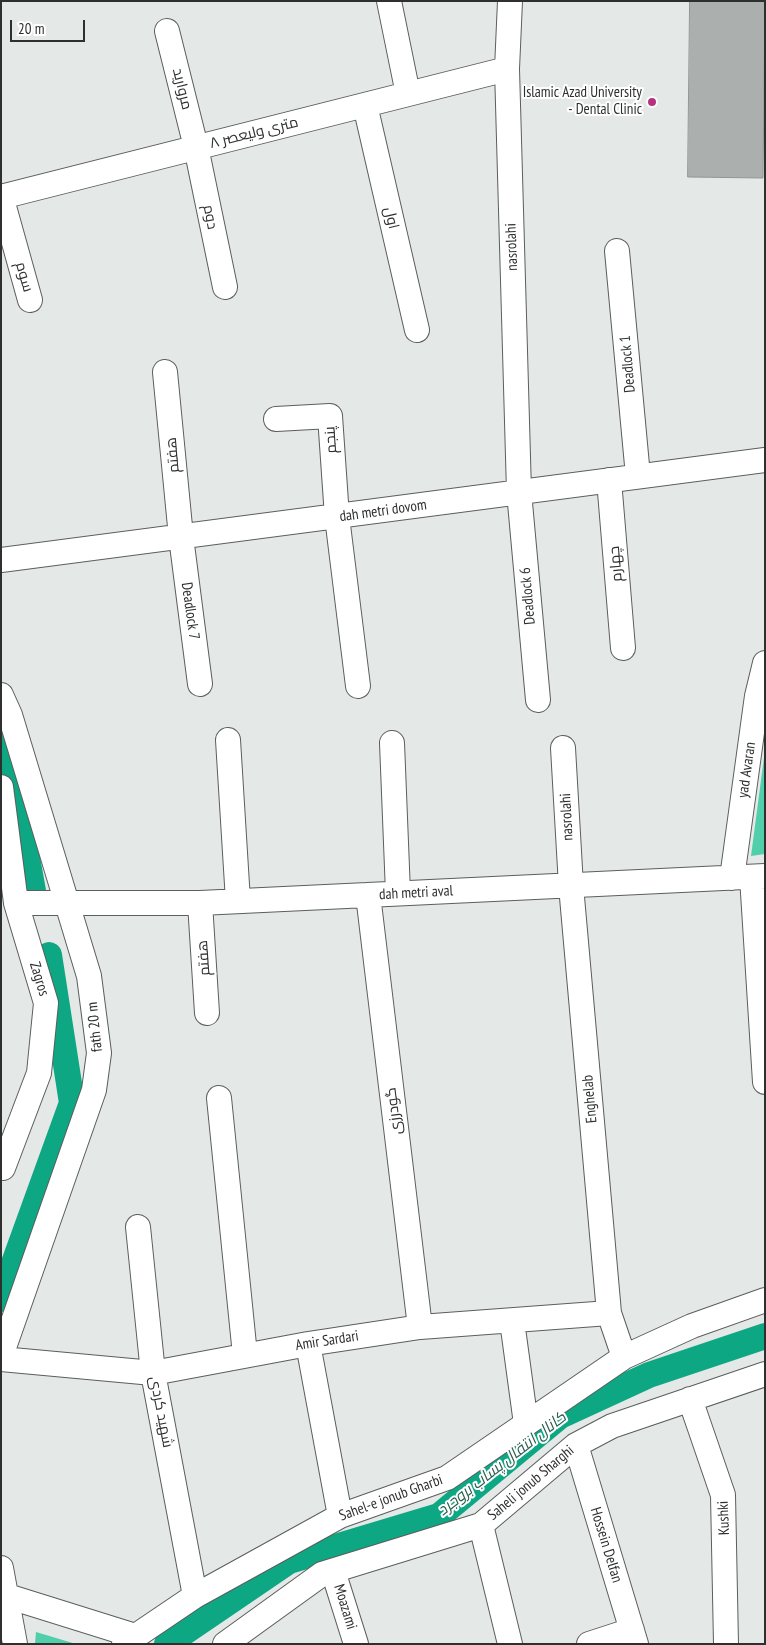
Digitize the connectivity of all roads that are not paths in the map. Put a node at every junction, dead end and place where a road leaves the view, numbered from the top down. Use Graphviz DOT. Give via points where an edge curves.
graph roads {
  1 [pos="389,1"];
  2 [pos="510,1"];
  3 [pos="167,31"];
  4 [pos="507,69"];
  5 [pos="408,94"];
  6 [pos="364,105"];
  7 [pos="196,148"];
  8 [pos="1,197"];
  9 [pos="618,251"];
  10 [pos="224,286"];
  11 [pos="30,300"];
  12 [pos="417,330"];
  13 [pos="165,372"];
  14 [pos="276,419"];
  15 [pos="765,460"];
  16 [pos="638,476"];
  17 [pos="609,480"];
  18 [pos="519,492"];
  19 [pos="337,517"];
  20 [pos="181,537"];
  21 [pos="1,560"];
  22 [pos="623,648"];
  23 [pos="765,663"];
  24 [pos="200,684"];
  25 [pos="358,686"];
  26 [pos="1,696"];
  27 [pos="538,700"];
  28 [pos="228,740"];
  29 [pos="392,742"];
  30 [pos="563,748"];
  31 [pos="1,787"];
  32 [pos="750,877"];
  33 [pos="571,886"];
  34 [pos="398,893"];
  35 [pos="368,895"];
  36 [pos="238,901"];
  37 [pos="16,903"];
  38 [pos="67,903"];
  39 [pos="200,903"];
  40 [pos="208,1013"];
  41 [pos="765,1082"];
  42 [pos="219,1098"];
  43 [pos="3,1168"];
  44 [pos="138,1227"];
  45 [pos="765,1300"];
  46 [pos="608,1313"];
  47 [pos="512,1320"];
  48 [pos="420,1328"];
  49 [pos="308,1344"];
  50 [pos="246,1355"];
  51 [pos="624,1357"];
  52 [pos="1,1358"];
  53 [pos="153,1373"];
  54 [pos="765,1374"];
  55 [pos="690,1399"];
  56 [pos="526,1424"];
  57 [pos="576,1446"];
  58 [pos="340,1516"];
  59 [pos="480,1525"];
  60 [pos="1,1568"];
  61 [pos="333,1570"];
  62 [pos="7,1596"];
  63 [pos="196,1596"];
  64 [pos="634,1637"];
  65 [pos="129,1640"];
  66 [pos="15,1644"];
  67 [pos="225,1644"];
  68 [pos="356,1644"];
  69 [pos="510,1644"];
  70 [pos="589,1644"];
  71 [pos="726,1644"];
  1 -- 5 [label="street"];
  2 -- 4 [label="street, nasrolahi"];
  3 -- 7 [label="street, مروارید"];
  4 -- 5 [label="street, ۸ متری ولیعصر"];
  4 -- 18 [label="street, nasrolahi"];
  5 -- 6 [label="street, ۸ متری ولیعصر"];
  6 -- 7 [label="street, ۸ متری ولیعصر"];
  6 -- 12 [label="street, اول"];
  7 -- 8 [label="street, ۸ متری ولیعصر"];
  7 -- 10 [label="street, دوم"];
  8 -- 11 [label="street, سوم"];
  9 -- 16 [label="street, Deadlock 1"];
  13 -- 20 [label="street, هفتم"];
  14 -- 19 [label="street, پنجم" via="330,416"];
  15 -- 16 [label="street, dah metri dovom"];
  16 -- 17 [label="street, dah metri dovom"];
  17 -- 18 [label="street, dah metri dovom"];
  17 -- 22 [label="street, چهارم"];
  18 -- 19 [label="street, dah metri dovom"];
  18 -- 27 [label="street, Deadlock 6"];
  19 -- 20 [label="street, dah metri dovom"];
  19 -- 25 [label="street"];
  20 -- 21 [label="street, dah metri dovom"];
  20 -- 24 [label="street, Deadlock 7"];
  23 -- 32 [label="street, yad Avaran" via="757,696"];
  26 -- 38 [label="street, fath 20 m" via="10,715"];
  28 -- 36 [label="street"];
  29 -- 34 [label="street"];
  30 -- 33 [label="street, nasrolahi"];
  31 -- 37 [label="street, Zagros"];
  32 -- 33 [label="street, dah metri aval"];
  32 -- 41 [label="street, yad Avaran"];
  33 -- 34 [label="street, dah metri aval"];
  33 -- 46 [label="street, Enghelab"];
  34 -- 35 [label="street, dah metri aval"];
  35 -- 36 [label="street, dah metri aval"];
  35 -- 48 [label="street, گودرزی"];
  36 -- 39 [label="street, dah metri aval"];
  37 -- 38 [label="street, dah metri aval"];
  37 -- 43 [label="street, Zagros" via="46,1003 39,1073"];
  38 -- 39 [label="street, dah metri aval"];
  38 -- 52 [label="street, fath 20 m" via="89,976 99,1053 96,1081"];
  39 -- 40 [label="street, هفتم"];
  42 -- 50 [label="street"];
  44 -- 53 [label="street, شهید کردی"];
  45 -- 51 [label="street, Sahel-e jonub Gharbi" via="692,1326"];
  46 -- 47 [label="street, Amir Sardari"];
  46 -- 51 [label="street"];
  47 -- 48 [label="street, Amir Sardari"];
  47 -- 56 [label="street"];
  48 -- 49 [label="street, Amir Sardari"];
  49 -- 50 [label="street, Amir Sardari"];
  49 -- 58 [label="street"];
  50 -- 53 [label="street, Amir Sardari"];
  51 -- 56 [label="street, Sahel-e jonub Gharbi"];
  52 -- 53 [label="street, Amir Sardari"];
  53 -- 63 [label="street, شهید کردی"];
  54 -- 55 [label="street, Saheli jonub Sharghi"];
  55 -- 57 [label="street, Saheli jonub Sharghi" via="612,1426"];
  55 -- 71 [label="street, Kushki" via="723,1495"];
  56 -- 58 [label="street, Sahel-e jonub Gharbi" via="447,1478"];
  57 -- 59 [label="street, Saheli jonub Sharghi"];
  57 -- 64 [label="street, Hossein Delfan"];
  58 -- 63 [label="street, Sahel-e jonub Gharbi"];
  59 -- 61 [label="street, Saheli jonub Sharghi"];
  59 -- 69 [label="street"];
  60 -- 62 [label="street"];
  61 -- 67 [label="street, Saheli jonub Sharghi" via="322,1574"];
  61 -- 68 [label="street, Moazami"];
  62 -- 65 [label="street"];
  62 -- 66 [label="street"];
  63 -- 65 [label="street, Sahel-e jonub Gharbi"];
  64 -- 70 [label="street"];
}
